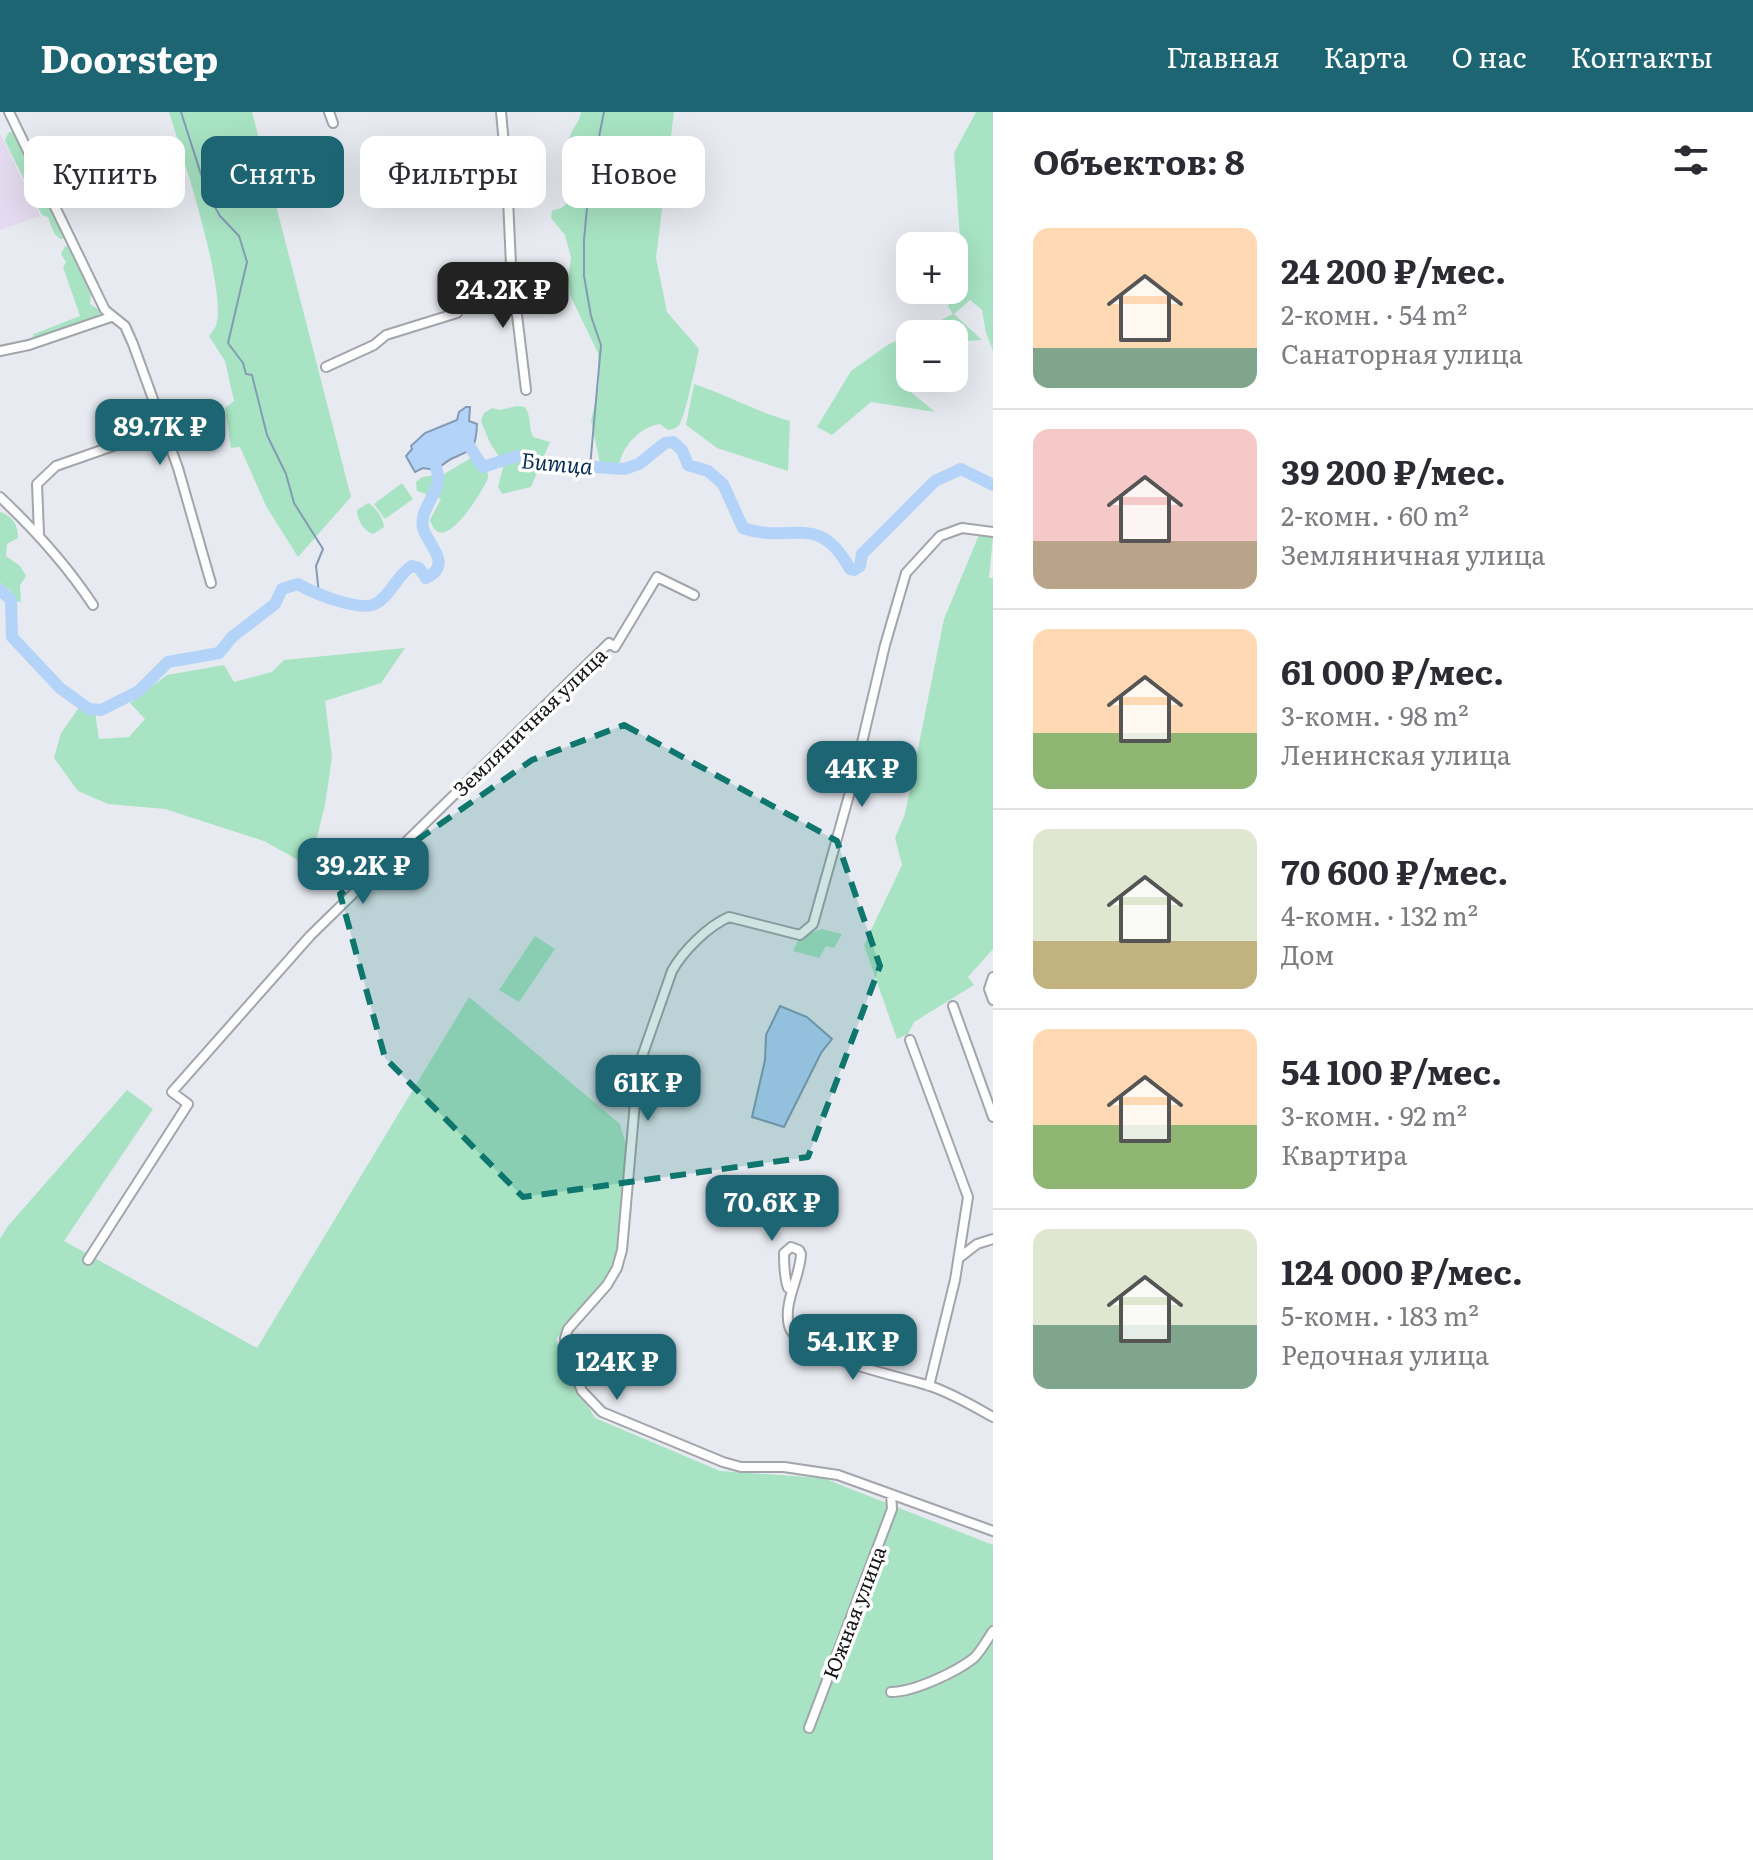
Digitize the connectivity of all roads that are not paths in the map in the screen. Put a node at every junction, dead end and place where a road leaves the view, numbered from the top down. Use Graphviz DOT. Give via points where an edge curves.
graph roads {
  1 [pos="9,112"];
  2 [pos="329,112"];
  3 [pos="501,112"];
  4 [pos="333,123"];
  5 [pos="511,265"];
  6 [pos="111,317"];
  7 [pos="0,351"];
  8 [pos="326,367"];
  9 [pos="526,390"];
  10 [pos="162,429"];
  11 [pos="0,497"];
  12 [pos="993,532"];
  13 [pos="39,533"];
  14 [pos="211,583"];
  15 [pos="694,595"];
  16 [pos="93,605"];
  17 [pos="991,979"];
  18 [pos="993,1000"];
  19 [pos="953,1006"];
  20 [pos="910,1040"];
  21 [pos="993,1117"];
  22 [pos="993,1239"];
  23 [pos="961,1241"];
  24 [pos="974,1246"];
  25 [pos="958,1258"];
  26 [pos="88,1260"];
  27 [pos="792,1289"];
  28 [pos="929,1386"];
  29 [pos="993,1417"];
  30 [pos="891,1494"];
  31 [pos="993,1531"];
  32 [pos="993,1631"];
  33 [pos="891,1692"];
  34 [pos="809,1728"];
  1 -- 6 [label="street"];
  2 -- 4 [label="street"];
  3 -- 5 [label="street"];
  5 -- 8 [label="street" via="458,285 453,296 457,313 386,335"];
  5 -- 9 [label="street"];
  6 -- 7 [label="street"];
  6 -- 10 [label="street" via="125,326"];
  10 -- 13 [label="street" via="56,466 37,484"];
  10 -- 14 [label="street"];
  11 -- 13 [label="street"];
  12 -- 30 [label="street" via="962,528 940,536 906,573 813,924 800,935 729,917 678,961 636,1083 617,1268 565,1338 582,1391 602,1412 723,1462 821,1471"];
  13 -- 16 [label="street"];
  15 -- 26 [label="street, Земляничная улица" via="657,577 615,647 609,643 310,936 172,1092 188,1104"];
  17 -- 18 [label="street"];
  19 -- 21 [label="street"];
  20 -- 23 [label="street" via="968,1197"];
  22 -- 24 [label="street"];
  23 -- 24 [label="street"];
  23 -- 25 [label="street"];
  24 -- 25 [label="street"];
  25 -- 28 [label="street"];
  27 -- 28 [label="street" via="789,1328 802,1342 855,1366"];
  28 -- 29 [label="street"];
  30 -- 31 [label="street"];
  30 -- 34 [label="street, Южная улица" via="892,1509"];
  32 -- 33 [label="street" via="974,1657 921,1687"];
}
